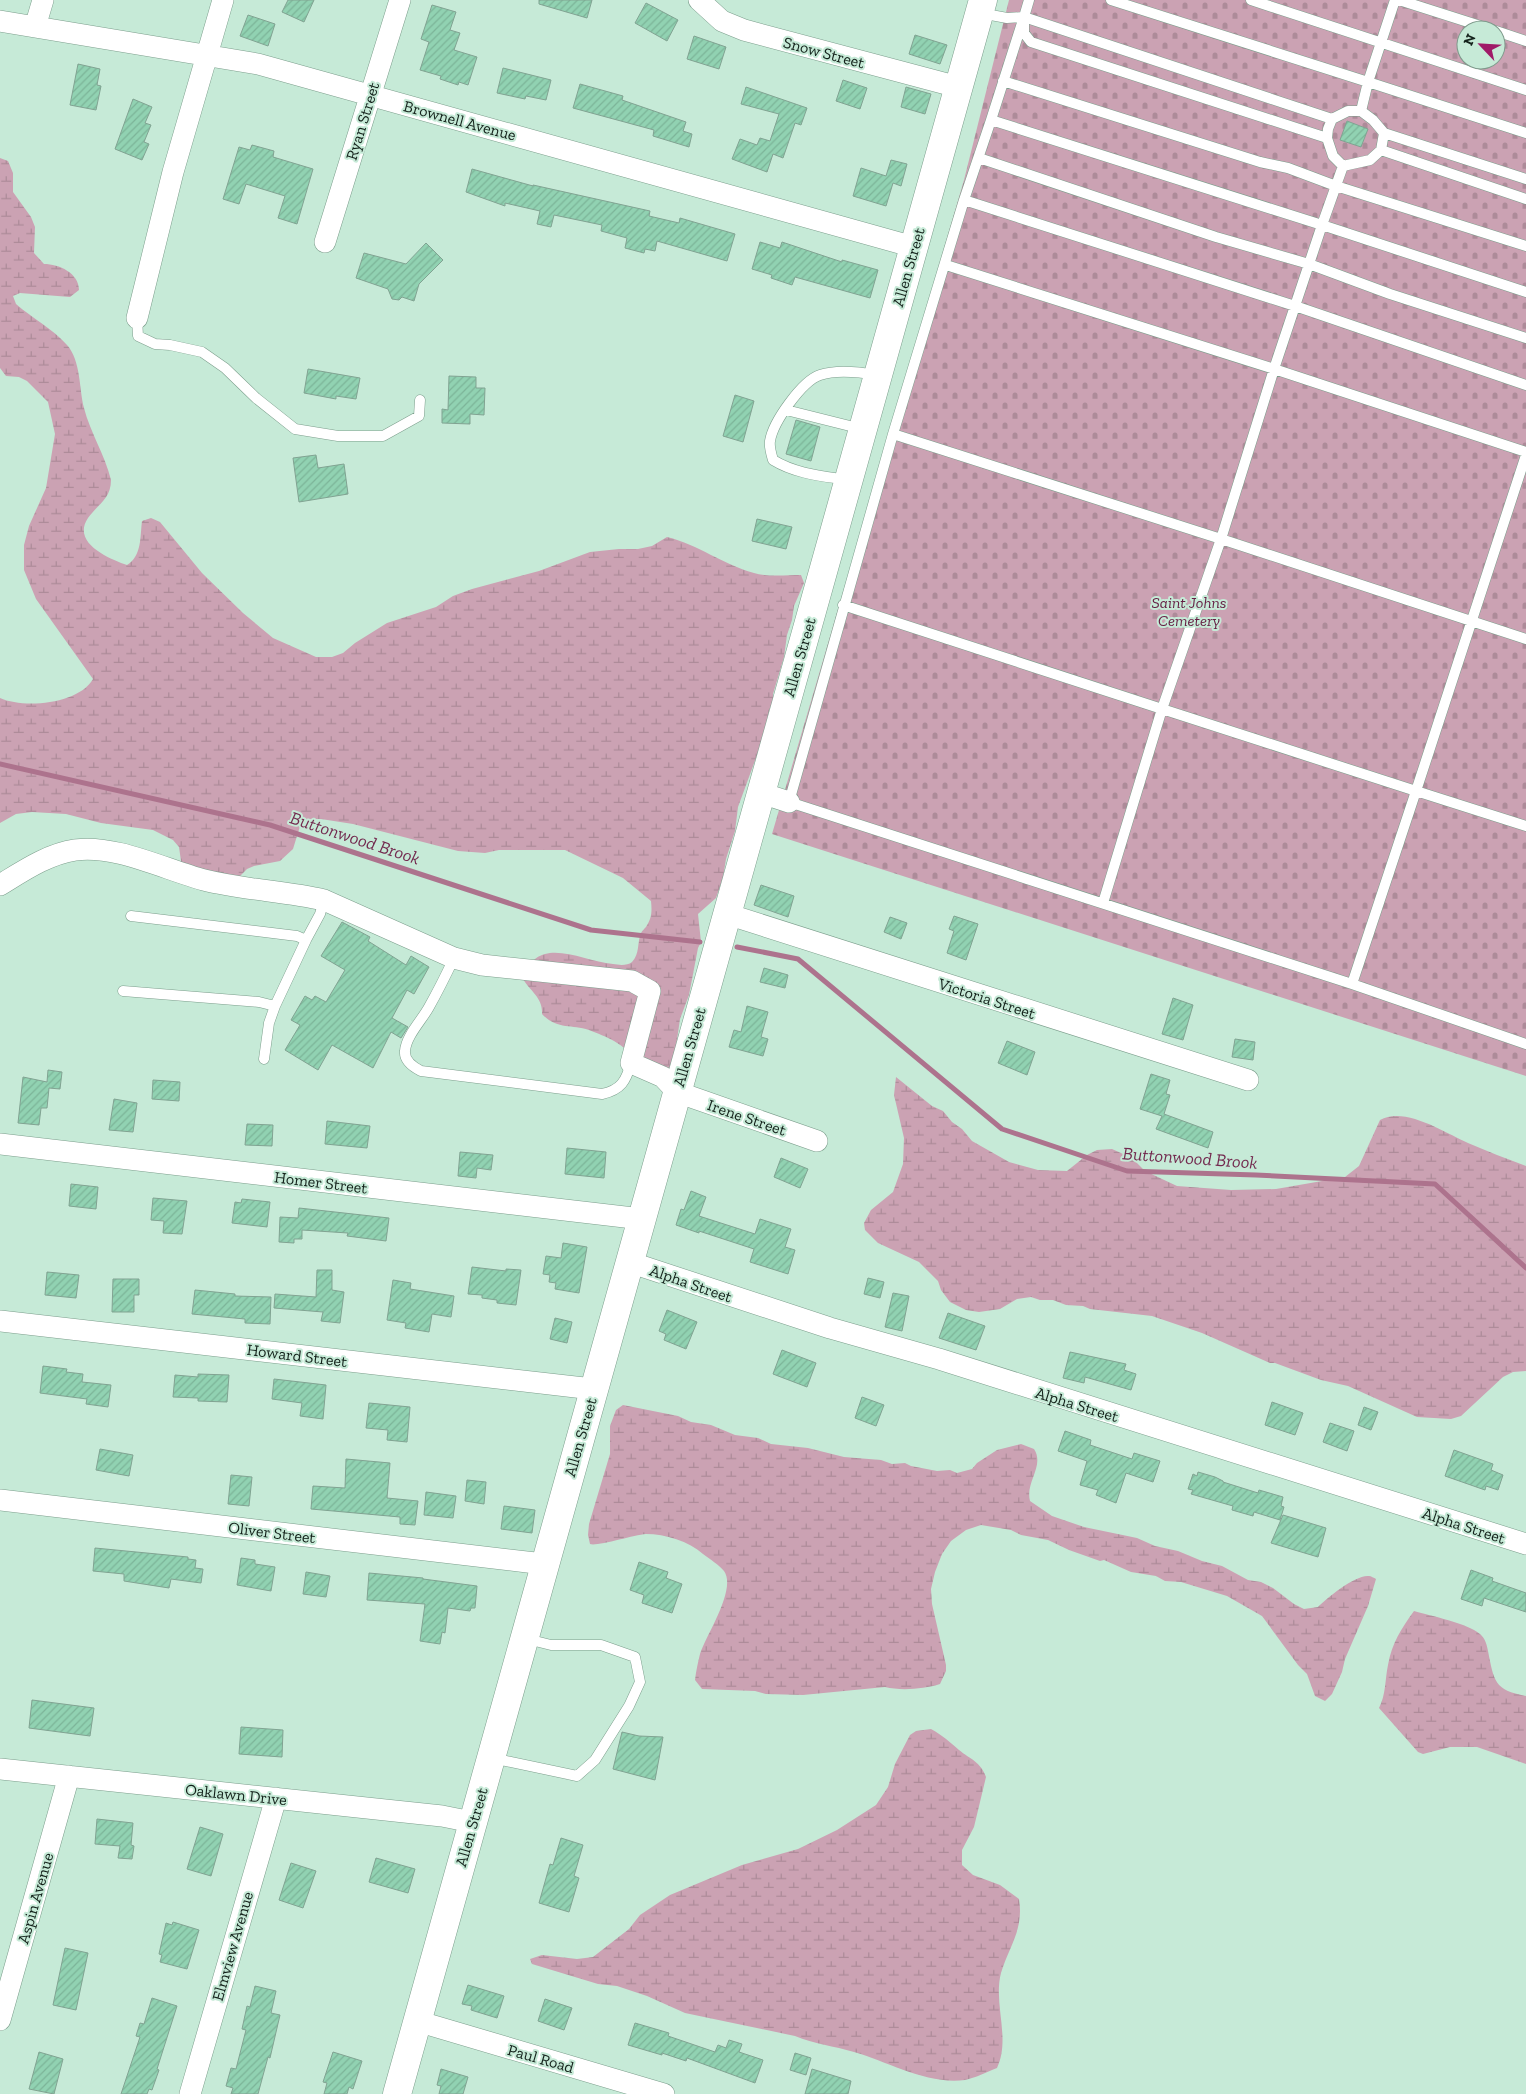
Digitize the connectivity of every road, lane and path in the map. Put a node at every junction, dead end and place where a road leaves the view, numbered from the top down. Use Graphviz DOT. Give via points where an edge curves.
graph roads {
  1 [pos="43,0"];
  2 [pos="223,0"];
  3 [pos="400,0"];
  4 [pos="699,0"];
  5 [pos="1029,0"];
  6 [pos="1111,0"];
  7 [pos="1251,0"];
  8 [pos="1395,0"];
  9 [pos="1399,0"];
  10 [pos="981,6"];
  11 [pos="1024,17"];
  12 [pos="1462,20"];
  13 [pos="0,21"];
  14 [pos="35,27"];
  15 [pos="1506,34"];
  16 [pos="1382,41"];
  17 [pos="1526,41"];
  18 [pos="206,55"];
  19 [pos="1003,81"];
  20 [pos="1368,82"];
  21 [pos="958,87"];
  22 [pos="1526,90"];
  23 [pos="370,95"];
  24 [pos="1362,111"];
  25 [pos="1332,119"];
  26 [pos="991,120"];
  27 [pos="1384,133"];
  28 [pos="1526,133"];
  29 [pos="1327,138"];
  30 [pos="1381,150"];
  31 [pos="979,158"];
  32 [pos="1342,166"];
  33 [pos="1526,179"];
  34 [pos="1336,186"];
  35 [pos="1526,199"];
  36 [pos="964,200"];
  37 [pos="1322,225"];
  38 [pos="325,242"];
  39 [pos="914,246"];
  40 [pos="1526,246"];
  41 [pos="1309,264"];
  42 [pos="946,265"];
  43 [pos="1526,292"];
  44 [pos="1294,306"];
  45 [pos="137,318"];
  46 [pos="1526,338"];
  47 [pos="1274,369"];
  48 [pos="878,376"];
  49 [pos="1526,385"];
  50 [pos="420,400"];
  51 [pos="786,410"];
  52 [pos="862,429"];
  53 [pos="893,434"];
  54 [pos="1526,453"];
  55 [pos="848,480"];
  56 [pos="1221,539"];
  57 [pos="843,605"];
  58 [pos="1472,621"];
  59 [pos="1526,639"];
  60 [pos="1162,709"];
  61 [pos="1416,791"];
  62 [pos="761,794"];
  63 [pos="789,802"];
  64 [pos="1526,826"];
  65 [pos="0,885"];
  66 [pos="324,900"];
  67 [pos="1103,903"];
  68 [pos="726,914"];
  69 [pos="131,916"];
  70 [pos="306,940"];
  71 [pos="454,958"];
  72 [pos="1352,984"];
  73 [pos="123,991"];
  74 [pos="275,1006"];
  75 [pos="1526,1044"];
  76 [pos="264,1059"];
  77 [pos="631,1063"];
  78 [pos="1248,1080"];
  79 [pos="676,1092"];
  80 [pos="816,1141"];
  81 [pos="0,1144"];
  82 [pos="642,1219"];
  83 [pos="629,1262"];
  84 [pos="0,1321"];
  85 [pos="593,1389"];
  86 [pos="0,1500"];
  87 [pos="1526,1544"];
  88 [pos="544,1564"];
  89 [pos="524,1638"];
  90 [pos="491,1758"];
  91 [pos="0,1769"];
  92 [pos="70,1776"];
  93 [pos="276,1798"];
  94 [pos="472,1822"];
  95 [pos="0,2020"];
  96 [pos="417,2021"];
  97 [pos="190,2094"];
  98 [pos="397,2094"];
  99 [pos="664,2094"];
  1 -- 14 [label="street"];
  2 -- 18 [label="street"];
  3 -- 23 [label="street, Ryan Street"];
  4 -- 21 [label="street, Snow Street" via="722,21 744,30"];
  5 -- 11 [label="lane"];
  6 -- 20 [label="lane"];
  7 -- 16 [label="lane"];
  8 -- 16 [label="lane"];
  9 -- 12 [label="lane"];
  10 -- 11 [label="lane" via="1007,18"];
  10 -- 21 [label="street, Allen Street"];
  11 -- 19 [label="lane"];
  11 -- 25 [label="lane"];
  11 -- 29 [label="lane" via="1024,33 1042,47"];
  13 -- 14 [label="street, Brownell Avenue"];
  14 -- 18 [label="street, Brownell Avenue"];
  15 -- 17 [label="lane"];
  16 -- 20 [label="lane"];
  16 -- 22 [label="lane"];
  18 -- 23 [label="street, Brownell Avenue" via="258,64"];
  18 -- 45 [label="street"];
  19 -- 26 [label="lane"];
  19 -- 34 [label="lane" via="1251,160 1288,168"];
  20 -- 24 [label="lane"];
  20 -- 28 [label="lane"];
  21 -- 39 [label="street, Allen Street"];
  23 -- 38 [label="street, Ryan Street"];
  23 -- 39 [label="street, Brownell Avenue"];
  24 -- 25 [label="lane" via="1348,111"];
  24 -- 27 [label="lane"];
  25 -- 29 [label="lane"];
  26 -- 31 [label="lane"];
  26 -- 37 [label="lane"];
  27 -- 30 [label="lane"];
  27 -- 33 [label="lane"];
  29 -- 32 [label="lane" via="1333,156"];
  30 -- 32 [label="lane" via="1370,160"];
  30 -- 35 [label="lane"];
  31 -- 36 [label="lane"];
  31 -- 41 [label="lane" via="1216,237"];
  32 -- 34 [label="lane"];
  34 -- 37 [label="lane"];
  34 -- 40 [label="lane"];
  36 -- 42 [label="lane"];
  36 -- 44 [label="lane"];
  37 -- 41 [label="lane"];
  37 -- 43 [label="lane"];
  39 -- 48 [label="street, Allen Street"];
  41 -- 44 [label="lane"];
  41 -- 46 [label="lane"];
  42 -- 47 [label="lane"];
  42 -- 53 [label="lane"];
  44 -- 47 [label="lane"];
  44 -- 49 [label="lane"];
  45 -- 50 [label="lane" via="138,336 155,344 202,352 226,368 256,398 295,429 338,436 383,436 419,416"];
  47 -- 54 [label="lane"];
  47 -- 56 [label="lane"];
  48 -- 51 [label="lane" via="859,372 819,375 800,388"];
  48 -- 52 [label="street, Allen Street"];
  51 -- 52 [label="lane"];
  51 -- 55 [label="lane" via="770,439 773,460 798,472"];
  52 -- 55 [label="street, Allen Street"];
  53 -- 56 [label="lane"];
  53 -- 57 [label="lane"];
  54 -- 58 [label="lane"];
  55 -- 62 [label="street, Allen Street"];
  56 -- 58 [label="lane"];
  56 -- 60 [label="lane"];
  57 -- 60 [label="lane"];
  57 -- 63 [label="lane"];
  58 -- 59 [label="lane"];
  58 -- 61 [label="lane"];
  60 -- 61 [label="lane"];
  60 -- 67 [label="lane"];
  61 -- 64 [label="lane"];
  61 -- 72 [label="lane"];
  62 -- 63 [label="street"];
  62 -- 68 [label="street, Allen Street"];
  63 -- 67 [label="lane"];
  65 -- 66 [label="street" via="51,856 76,850 101,850 204,880"];
  66 -- 70 [label="lane"];
  66 -- 71 [label="street"];
  67 -- 72 [label="lane"];
  68 -- 78 [label="street, Victoria Street"];
  68 -- 79 [label="street, Allen Street"];
  69 -- 70 [label="lane" via="296,936"];
  70 -- 74 [label="lane"];
  71 -- 77 [label="street" via="482,965 632,981 650,991"];
  71 -- 77 [label="lane" via="405,1051 413,1067 421,1071 602,1094 613,1092 626,1081"];
  72 -- 75 [label="lane"];
  73 -- 74 [label="lane"];
  74 -- 76 [label="lane"];
  77 -- 79 [label="street" via="663,1077"];
  79 -- 80 [label="street, Irene Street"];
  79 -- 82 [label="street, Allen Street"];
  81 -- 82 [label="street, Homer Street"];
  82 -- 83 [label="street, Allen Street"];
  83 -- 85 [label="street, Allen Street"];
  83 -- 87 [label="street, Alpha Street" via="830,1328 939,1359"];
  84 -- 85 [label="street, Howard Street"];
  85 -- 88 [label="street, Allen Street"];
  86 -- 88 [label="street, Oliver Street"];
  88 -- 89 [label="street, Allen Street"];
  89 -- 90 [label="street, Allen Street"];
  89 -- 90 [label="lane" via="551,1645 601,1645 635,1657 640,1682 595,1760 578,1776"];
  90 -- 94 [label="street, Allen Street"];
  91 -- 92 [label="street, Oaklawn Drive"];
  92 -- 93 [label="street, Oaklawn Drive"];
  92 -- 95 [label="street, Aspin Avenue"];
  93 -- 94 [label="street, Oaklawn Drive"];
  93 -- 97 [label="street, Elmview Avenue"];
  94 -- 96 [label="street, Allen Street"];
  96 -- 98 [label="street, Allen Street"];
  96 -- 99 [label="street, Paul Road"];
}
